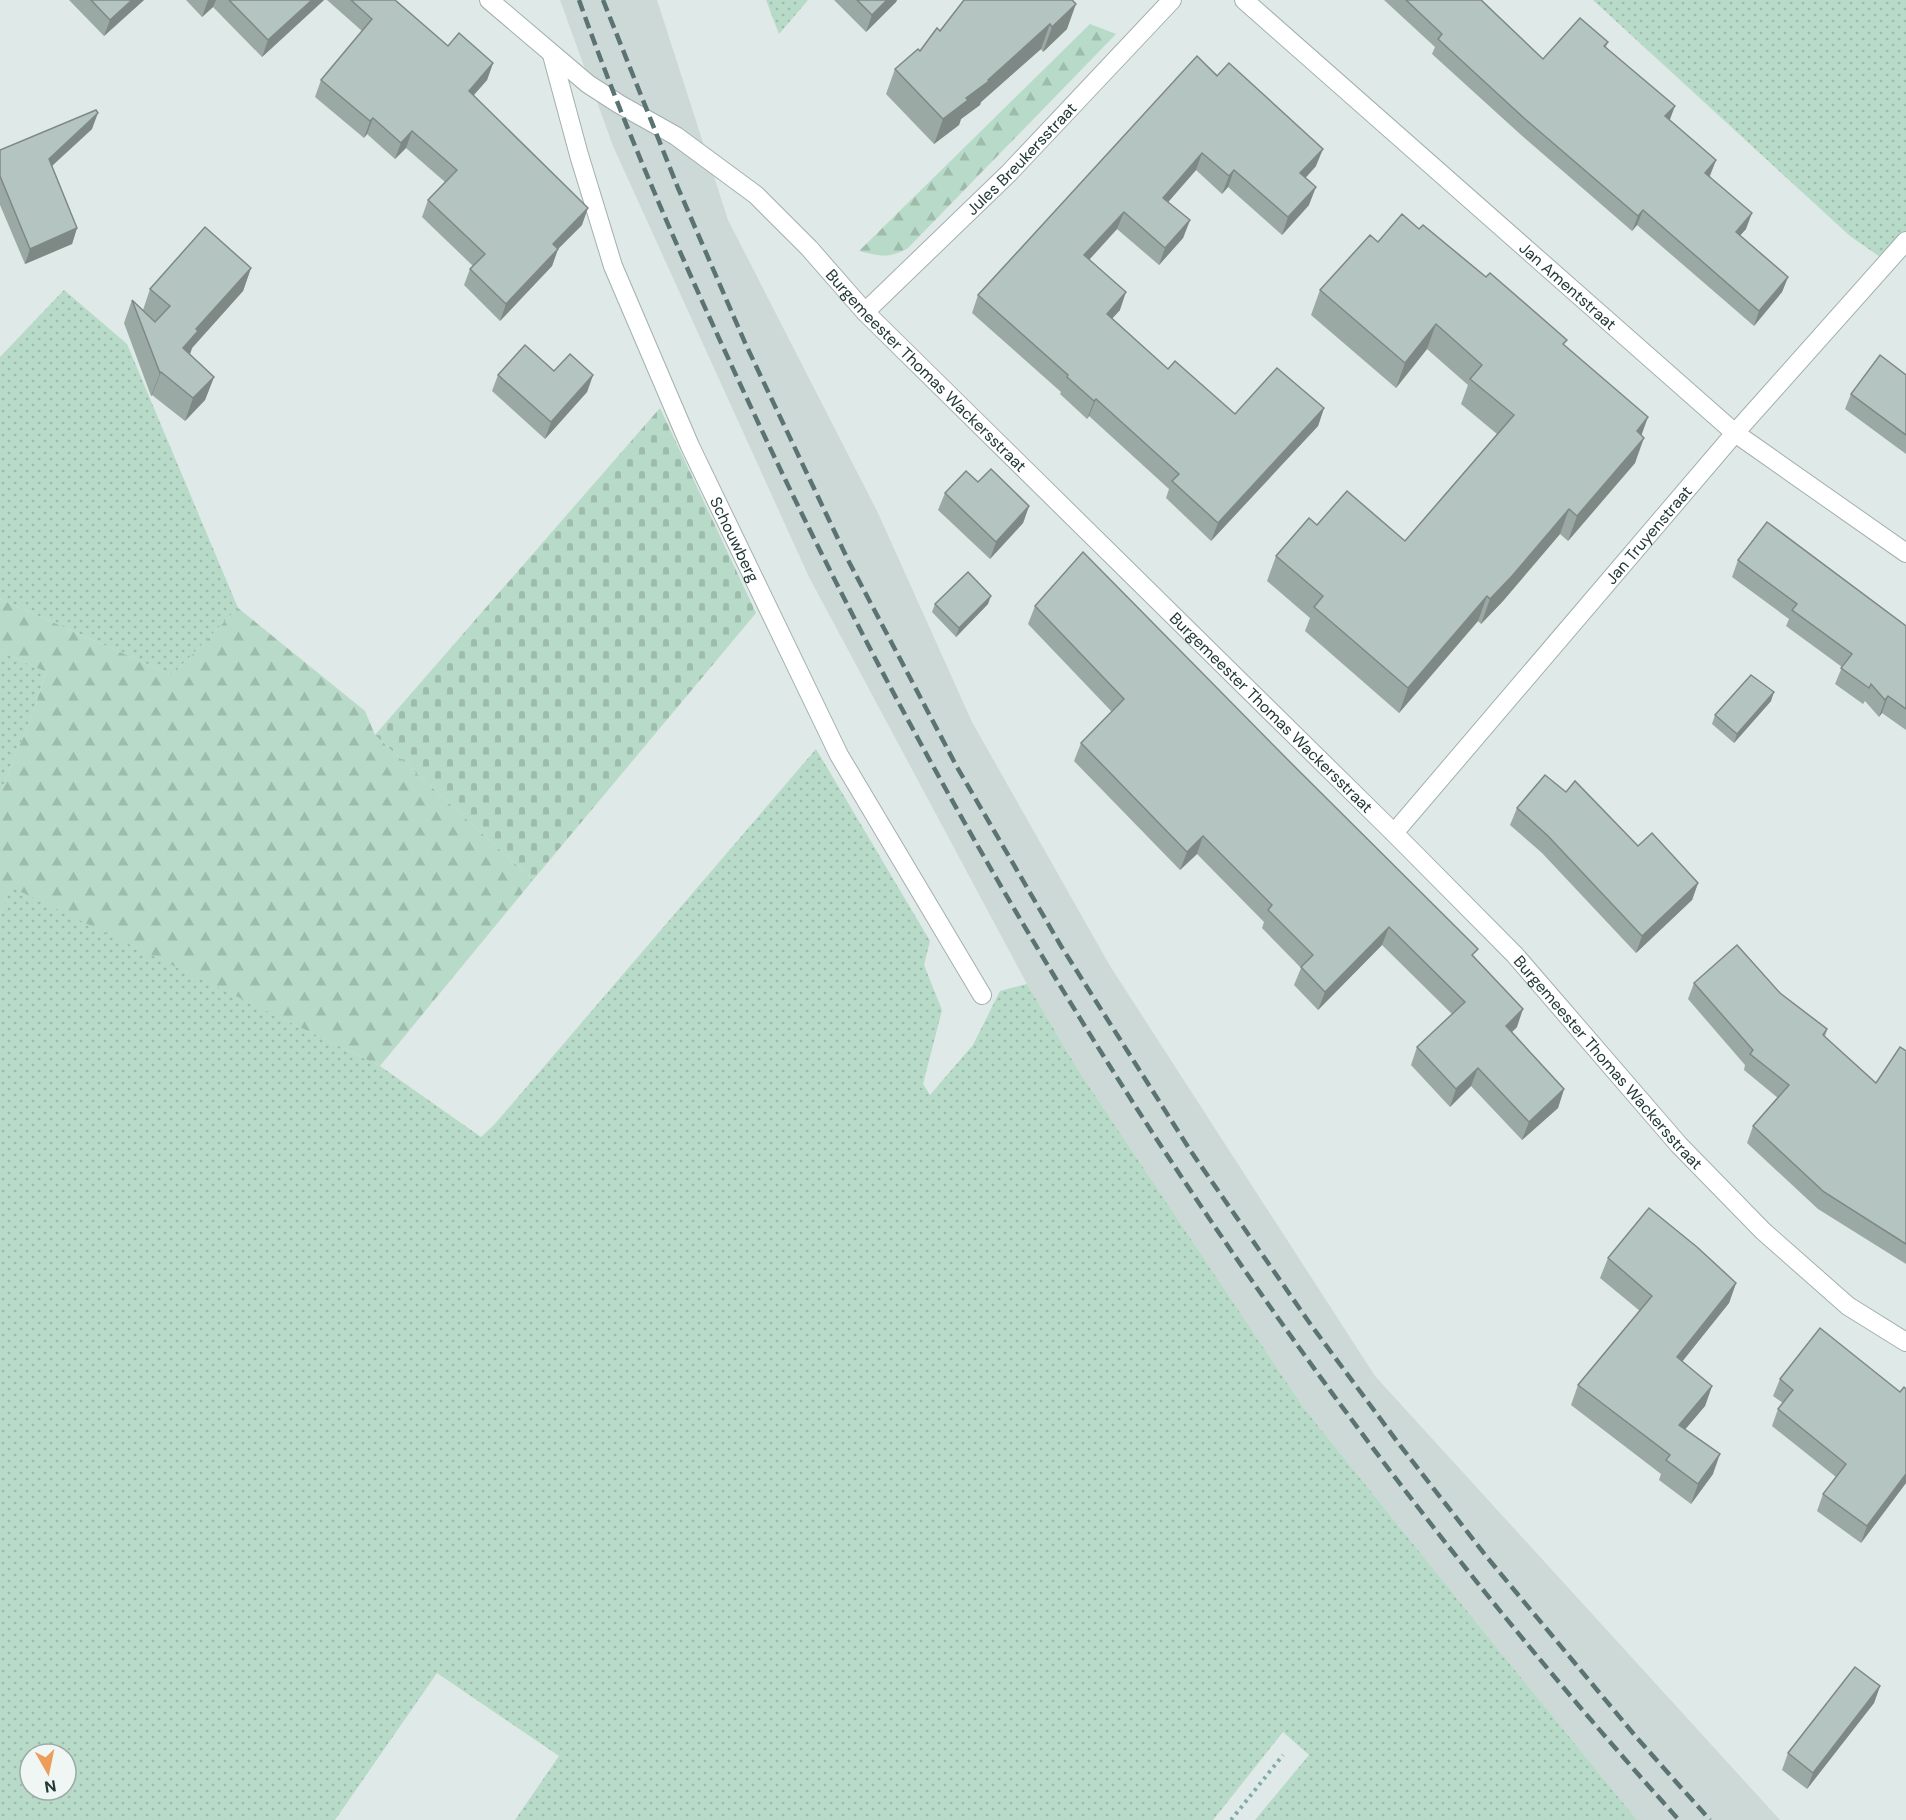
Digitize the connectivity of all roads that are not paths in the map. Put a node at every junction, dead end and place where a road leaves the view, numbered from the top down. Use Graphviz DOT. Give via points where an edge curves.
graph roads {
  1 [pos="489,0"];
  2 [pos="1172,0"];
  3 [pos="1244,0"];
  4 [pos="552,55"];
  5 [pos="1906,241"];
  6 [pos="865,312"];
  7 [pos="1735,433"];
  8 [pos="1906,553"];
  9 [pos="1394,832"];
  10 [pos="982,995"];
  11 [pos="1906,1342"];
  1 -- 4 [label="street"];
  2 -- 6 [label="street, Jules Breukersstraat" via="1009,173"];
  3 -- 7 [label="street, Jan Amentstraat"];
  4 -- 6 [label="street, Burgemeester Thomas Wackersstraat" via="588,84 676,136 756,195"];
  4 -- 10 [label="street, Schouwberg" via="613,266 690,446 839,755"];
  5 -- 7 [label="street, Jan Truyenstraat"];
  6 -- 9 [label="street, Burgemeester Thomas Wackersstraat"];
  7 -- 8 [label="street, Jan Amentstraat"];
  7 -- 9 [label="street, Jan Truyenstraat"];
  9 -- 11 [label="street, Burgemeester Thomas Wackersstraat" via="1515,956 1679,1145 1763,1231 1848,1306"];
}
